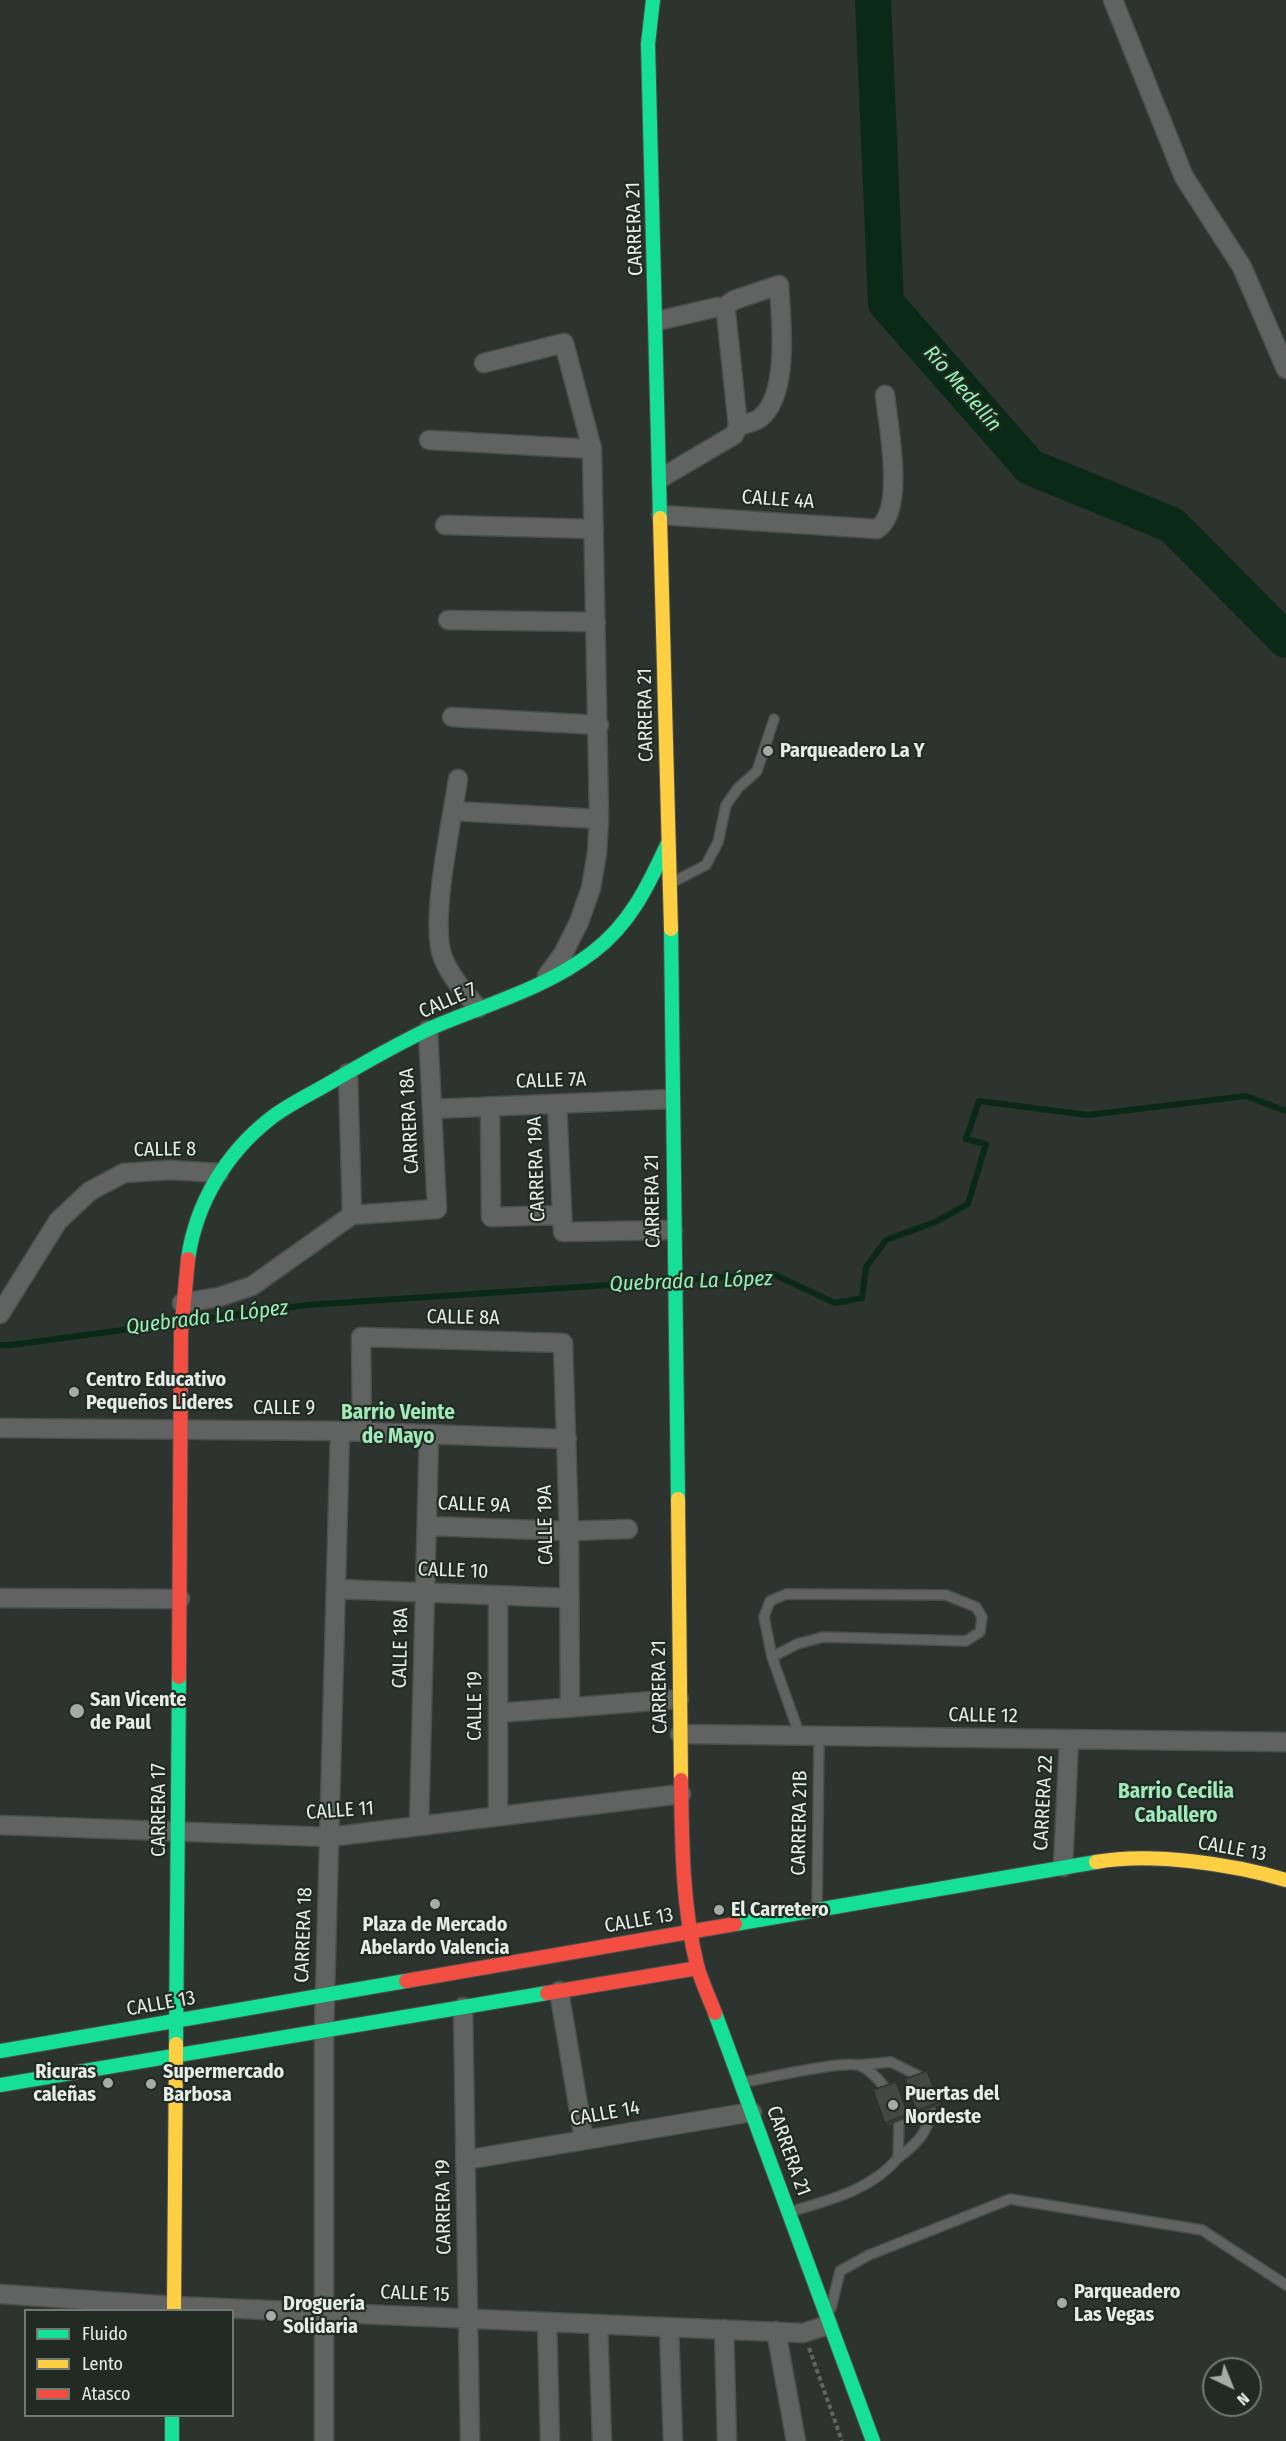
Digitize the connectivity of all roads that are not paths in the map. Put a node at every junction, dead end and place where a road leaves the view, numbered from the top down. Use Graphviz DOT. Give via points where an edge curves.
graph roads {
  1 [pos="653,0"];
  2 [pos="1113,0"];
  3 [pos="723,309"];
  4 [pos="657,321"];
  5 [pos="484,363"];
  6 [pos="1286,369"];
  7 [pos="885,395"];
  8 [pos="738,426"];
  9 [pos="429,440"];
  10 [pos="592,449"];
  11 [pos="661,478"];
  12 [pos="662,514"];
  13 [pos="445,525"];
  14 [pos="594,529"];
  15 [pos="448,620"];
  16 [pos="596,622"];
  17 [pos="452,717"];
  18 [pos="774,719"];
  19 [pos="599,725"];
  20 [pos="458,779"];
  21 [pos="453,811"];
  22 [pos="599,819"];
  23 [pos="667,845"];
  24 [pos="670,883"];
  25 [pos="543,983"];
  26 [pos="478,1008"];
  27 [pos="428,1030"];
  28 [pos="348,1073"];
  29 [pos="671,1099"];
  30 [pos="557,1104"];
  31 [pos="490,1106"];
  32 [pos="432,1109"];
  33 [pos="219,1173"];
  34 [pos="352,1215"];
  35 [pos="562,1223"];
  36 [pos="673,1230"];
  37 [pos="182,1307"];
  38 [pos="0,1314"];
  39 [pos="563,1343"];
  40 [pos="0,1428"];
  41 [pos="180,1430"];
  42 [pos="340,1431"];
  43 [pos="362,1432"];
  44 [pos="429,1434"];
  45 [pos="567,1439"];
  46 [pos="427,1526"];
  47 [pos="628,1529"];
  48 [pos="569,1531"];
  49 [pos="336,1589"];
  50 [pos="425,1593"];
  51 [pos="498,1595"];
  52 [pos="0,1598"];
  53 [pos="569,1598"];
  54 [pos="180,1599"];
  55 [pos="772,1657"];
  56 [pos="680,1700"];
  57 [pos="570,1708"];
  58 [pos="498,1713"];
  59 [pos="680,1734"];
  60 [pos="800,1736"];
  61 [pos="819,1736"];
  62 [pos="1069,1740"];
  63 [pos="1286,1742"];
  64 [pos="681,1794"];
  65 [pos="498,1816"];
  66 [pos="0,1825"];
  67 [pos="419,1826"];
  68 [pos="178,1833"];
  69 [pos="329,1837"];
  70 [pos="1063,1867"];
  71 [pos="1286,1880"];
  72 [pos="816,1910"];
  73 [pos="690,1932"];
  74 [pos="698,1968"];
  75 [pos="559,1991"];
  76 [pos="325,1996"];
  77 [pos="463,2007"];
  78 [pos="177,2021"];
  79 [pos="324,2030"];
  80 [pos="0,2051"];
  81 [pos="178,2055"];
  82 [pos="857,2065"];
  83 [pos="921,2077"];
  84 [pos="743,2082"];
  85 [pos="0,2085"];
  86 [pos="886,2089"];
  87 [pos="930,2109"];
  88 [pos="752,2112"];
  89 [pos="899,2121"];
  90 [pos="584,2140"];
  91 [pos="898,2158"];
  92 [pos="465,2160"];
  93 [pos="790,2212"];
  94 [pos="1286,2285"];
  95 [pos="0,2294"];
  96 [pos="174,2308"];
  97 [pos="204,2309"];
  98 [pos="234,2310"];
  99 [pos="325,2313"];
  100 [pos="468,2318"];
  101 [pos="546,2322"];
  102 [pos="598,2324"];
  103 [pos="828,2325"];
  104 [pos="669,2327"];
  105 [pos="724,2330"];
  106 [pos="776,2331"];
  107 [pos="172,2417"];
  108 [pos="172,2441"];
  109 [pos="324,2441"];
  110 [pos="470,2441"];
  111 [pos="550,2441"];
  112 [pos="602,2441"];
  113 [pos="673,2441"];
  114 [pos="727,2441"];
  115 [pos="796,2441"];
  116 [pos="873,2441"];
  1 -- 4 [label="street, CARRERA 21" via="648,44"];
  2 -- 6 [label="street" via="1184,177 1242,267"];
  3 -- 4 [label="street"];
  3 -- 8 [label="street"];
  3 -- 8 [label="street" via="734,300 779,285 783,359 775,391 759,419"];
  4 -- 11 [label="street, CARRERA 21"];
  5 -- 10 [label="street" via="564,343"];
  7 -- 12 [label="street, CALLE 4A" via="894,484 886,520 877,529"];
  8 -- 11 [label="street" via="734,435"];
  9 -- 10 [label="street"];
  10 -- 14 [label="street"];
  11 -- 12 [label="street, CARRERA 21"];
  12 -- 23 [label="street, CARRERA 21"];
  13 -- 14 [label="street"];
  14 -- 16 [label="street"];
  15 -- 16 [label="street"];
  16 -- 19 [label="street"];
  17 -- 19 [label="street"];
  18 -- 24 [label="lane" via="757,771 726,805 718,842 705,865"];
  19 -- 22 [label="street"];
  20 -- 21 [label="street"];
  21 -- 22 [label="street"];
  21 -- 26 [label="street" via="437,924 443,958"];
  22 -- 25 [label="street" via="591,888 563,954"];
  23 -- 24 [label="street, CARRERA 21"];
  23 -- 25 [label="street, CALLE 7" via="643,897 621,926 593,952"];
  24 -- 29 [label="street, CARRERA 21"];
  25 -- 26 [label="street, CALLE 7"];
  26 -- 27 [label="street, CALLE 7"];
  27 -- 28 [label="street, CALLE 7"];
  27 -- 32 [label="street, CARRERA 18A"];
  28 -- 33 [label="street, CALLE 7" via="271,1118"];
  28 -- 34 [label="street"];
  29 -- 30 [label="street, CALLE 7A"];
  29 -- 36 [label="street, CARRERA 21"];
  30 -- 31 [label="street, CALLE 7A"];
  30 -- 35 [label="street, CARRERA 19A"];
  31 -- 32 [label="street, CALLE 7A"];
  31 -- 35 [label="street" via="490,1217"];
  32 -- 34 [label="street, CARRERA 18A" via="437,1209"];
  33 -- 37 [label="street, CARRERA 17" via="192,1231"];
  33 -- 38 [label="street, CALLE 8" via="124,1173 90,1191 58,1221"];
  34 -- 37 [label="street" via="252,1286"];
  35 -- 36 [label="street"];
  36 -- 56 [label="street, CARRERA 21"];
  37 -- 41 [label="street, CARRERA 17"];
  39 -- 43 [label="street, CALLE 8A" via="361,1337"];
  39 -- 45 [label="street, CALLE 19A"];
  40 -- 41 [label="street, CALLE 9"];
  41 -- 42 [label="street, CALLE 9"];
  41 -- 54 [label="street, CARRERA 17"];
  42 -- 43 [label="street, CALLE 9"];
  42 -- 49 [label="street, CARRERA 18"];
  43 -- 44 [label="street, CALLE 9"];
  44 -- 45 [label="street, CALLE 9"];
  44 -- 46 [label="street, CALLE 18A"];
  45 -- 48 [label="street, CALLE 19A"];
  46 -- 48 [label="street, CALLE 9A"];
  46 -- 50 [label="street, CALLE 18A"];
  47 -- 48 [label="street, CALLE 9A"];
  48 -- 53 [label="street, CALLE 19A"];
  49 -- 50 [label="street, CALLE 10"];
  49 -- 69 [label="street, CARRERA 18"];
  50 -- 51 [label="street, CALLE 10"];
  50 -- 67 [label="street, CALLE 18A"];
  51 -- 53 [label="street, CALLE 10"];
  51 -- 58 [label="street, CALLE 19"];
  52 -- 54 [label="street"];
  53 -- 57 [label="street, CALLE 19A"];
  54 -- 68 [label="street, CARRERA 17"];
  55 -- 55 [label="lane" via="764,1617 771,1601 786,1594 946,1595 976,1607 982,1617 980,1632 966,1641 823,1637"];
  55 -- 60 [label="lane"];
  56 -- 57 [label="street"];
  56 -- 59 [label="street, CARRERA 21"];
  57 -- 58 [label="street"];
  58 -- 65 [label="street, CALLE 19"];
  59 -- 60 [label="street, CALLE 12"];
  59 -- 64 [label="street, CARRERA 21"];
  60 -- 61 [label="street, CALLE 12"];
  61 -- 62 [label="street, CALLE 12"];
  61 -- 72 [label="lane, CARRERA 21B"];
  62 -- 63 [label="street, CALLE 12"];
  62 -- 70 [label="street, CARRERA 22"];
  64 -- 65 [label="street, CALLE 11"];
  64 -- 73 [label="street, CARRERA 21"];
  65 -- 67 [label="street, CALLE 11"];
  66 -- 68 [label="street, CALLE 11"];
  67 -- 69 [label="street, CALLE 11"];
  68 -- 69 [label="street, CALLE 11"];
  68 -- 78 [label="street, CARRERA 17"];
  69 -- 76 [label="street, CARRERA 18"];
  70 -- 71 [label="street, CALLE 13" via="1101,1861 1174,1859 1263,1872"];
  70 -- 72 [label="street, CALLE 13"];
  72 -- 73 [label="street, CALLE 13"];
  73 -- 74 [label="street, CARRERA 21"];
  73 -- 76 [label="street, CALLE 13"];
  74 -- 75 [label="street"];
  74 -- 84 [label="street, CARRERA 21"];
  75 -- 77 [label="street"];
  75 -- 90 [label="street"];
  76 -- 78 [label="street, CALLE 13"];
  76 -- 79 [label="street, CARRERA 18"];
  77 -- 79 [label="street"];
  77 -- 92 [label="street, CARRERA 19"];
  78 -- 80 [label="street, CALLE 13"];
  78 -- 81 [label="street, CARRERA 17"];
  79 -- 81 [label="street"];
  79 -- 99 [label="street, CARRERA 18"];
  81 -- 85 [label="street"];
  81 -- 96 [label="street, CARRERA 17"];
  82 -- 83 [label="lane" via="891,2062"];
  82 -- 84 [label="lane"];
  82 -- 86 [label="lane" via="875,2075"];
  84 -- 88 [label="street, CARRERA 21"];
  87 -- 91 [label="lane" via="928,2125 920,2138"];
  88 -- 90 [label="street, CALLE 14"];
  88 -- 93 [label="street, CARRERA 21"];
  89 -- 91 [label="lane"];
  90 -- 92 [label="street, CALLE 14"];
  91 -- 93 [label="lane" via="880,2176 849,2194"];
  92 -- 100 [label="street, CARRERA 19"];
  93 -- 103 [label="street, CARRERA 21"];
  94 -- 103 [label="lane" via="1202,2230 1010,2199 869,2255 840,2271"];
  95 -- 96 [label="street, CALLE 15"];
  96 -- 97 [label="street, CALLE 15"];
  98 -- 99 [label="street, CALLE 15"];
  99 -- 100 [label="street, CALLE 15"];
  99 -- 109 [label="street, CARRERA 18"];
  100 -- 101 [label="street, CALLE 15"];
  100 -- 110 [label="street, CARRERA 19"];
  101 -- 102 [label="street, CALLE 15"];
  101 -- 111 [label="street"];
  102 -- 104 [label="street, CALLE 15"];
  102 -- 112 [label="street"];
  103 -- 106 [label="street, CALLE 15" via="803,2333"];
  103 -- 116 [label="street, CARRERA 21"];
  104 -- 105 [label="street, CALLE 15"];
  104 -- 113 [label="street"];
  105 -- 106 [label="street, CALLE 15"];
  105 -- 114 [label="street"];
  106 -- 115 [label="street"];
  107 -- 108 [label="street"];
}
